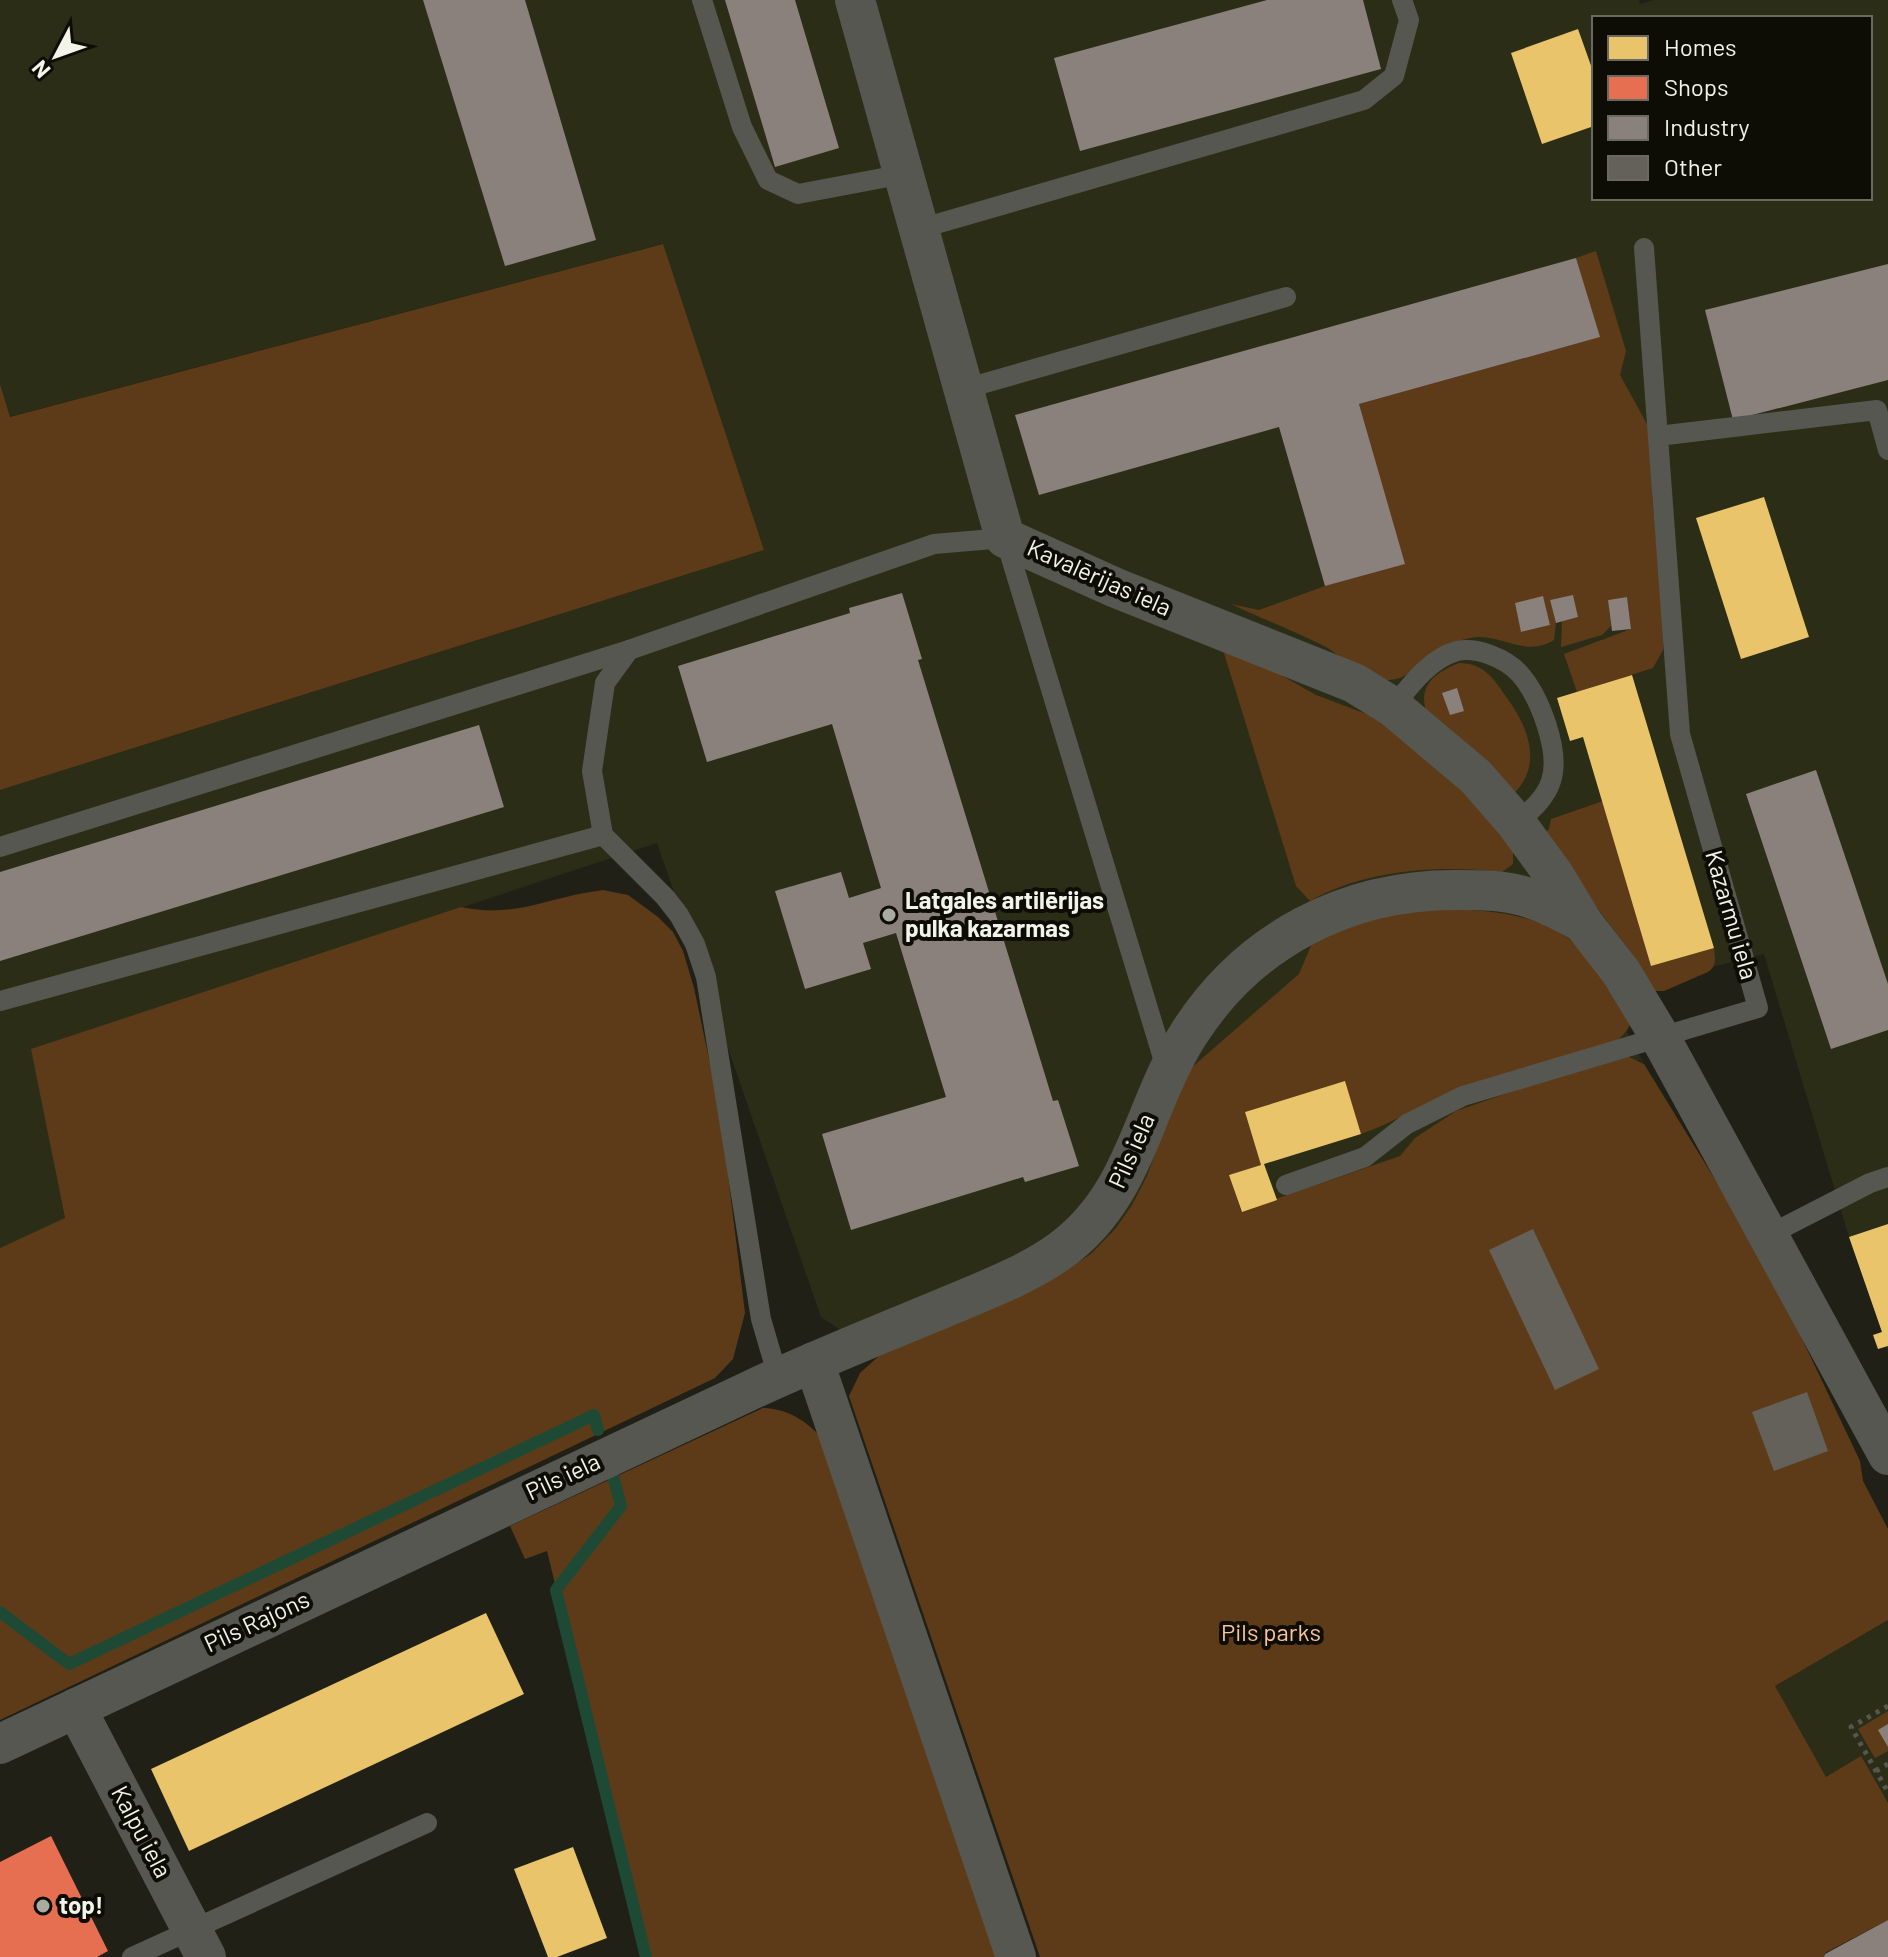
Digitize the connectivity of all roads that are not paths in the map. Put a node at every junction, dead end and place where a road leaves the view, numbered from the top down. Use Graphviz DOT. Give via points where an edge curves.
graph roads {
  1 [pos="702,0"];
  2 [pos="855,0"];
  3 [pos="1402,0"];
  4 [pos="904,174"];
  5 [pos="919,229"];
  6 [pos="1644,248"];
  7 [pos="1286,297"];
  8 [pos="964,389"];
  9 [pos="1658,436"];
  10 [pos="1888,450"];
  11 [pos="1005,538"];
  12 [pos="629,650"];
  13 [pos="1393,707"];
  14 [pos="1516,823"];
  15 [pos="603,835"];
  16 [pos="0,847"];
  17 [pos="1583,923"];
  18 [pos="0,1001"];
  19 [pos="1660,1037"];
  20 [pos="1167,1071"];
  21 [pos="1888,1177"];
  22 [pos="1286,1185"];
  23 [pos="1769,1235"];
  24 [pos="814,1362"];
  25 [pos="778,1377"];
  26 [pos="1888,1455"];
  27 [pos="515,1500"];
  28 [pos="76,1708"];
  29 [pos="0,1744"];
  30 [pos="427,1823"];
  31 [pos="198,1942"];
  32 [pos="132,1957"];
  33 [pos="1016,1957"];
  1 -- 4 [label="lane" via="742,127 768,180 798,194"];
  2 -- 4 [label="street, Kavalērijas iela"];
  3 -- 5 [label="lane" via="1409,20 1394,76 1364,100"];
  4 -- 5 [label="street, Kavalērijas iela"];
  5 -- 8 [label="street, Kavalērijas iela"];
  6 -- 9 [label="lane, Kazarmu iela"];
  7 -- 8 [label="lane"];
  8 -- 11 [label="street, Kavalērijas iela"];
  9 -- 10 [label="lane" via="1877,410"];
  9 -- 19 [label="lane, Kazarmu iela" via="1680,734 1758,1008"];
  11 -- 12 [label="lane" via="934,544"];
  11 -- 13 [label="street, Kavalērijas iela" via="1354,683"];
  11 -- 20 [label="lane"];
  12 -- 15 [label="lane" via="605,683 592,771"];
  12 -- 16 [label="lane"];
  13 -- 14 [label="street, Kavalērijas iela" via="1476,777"];
  13 -- 14 [label="lane" via="1431,666 1457,651 1501,659 1517,671 1535,699 1555,758 1541,800"];
  14 -- 17 [label="street, Kavalērijas iela"];
  15 -- 18 [label="lane"];
  15 -- 25 [label="lane" via="679,915 706,977 761,1319"];
  17 -- 19 [label="street, Kavalērijas iela" via="1621,972"];
  17 -- 20 [label="street, Pils iela" via="1551,905 1479,890 1428,890 1355,903 1307,924 1247,967 1190,1031"];
  19 -- 22 [label="lane" via="1463,1096 1407,1124 1365,1157"];
  19 -- 23 [label="street"];
  20 -- 24 [label="street, Pils iela" via="1113,1197 1059,1252 971,1296"];
  21 -- 23 [label="lane"];
  23 -- 26 [label="street"];
  24 -- 25 [label="street, Pils iela"];
  24 -- 33 [label="street"];
  25 -- 27 [label="street, Pils iela"];
  27 -- 28 [label="street, Pils Rajons"];
  28 -- 29 [label="street, Pils Rajons"];
  28 -- 31 [label="street, Kalpu iela"];
  30 -- 31 [label="lane"];
  31 -- 32 [label="lane"];
}
